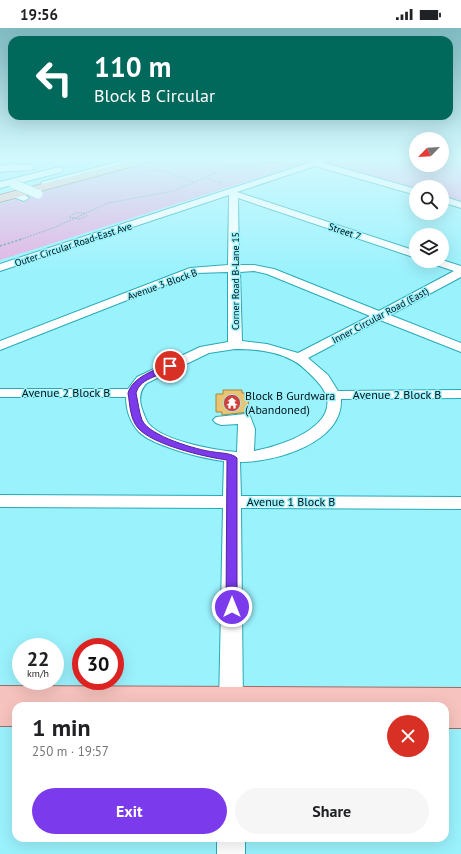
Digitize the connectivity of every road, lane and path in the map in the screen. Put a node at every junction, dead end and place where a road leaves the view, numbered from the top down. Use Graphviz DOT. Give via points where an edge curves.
graph roads {
  1 [pos="142,198"];
  2 [pos="218,198"];
  3 [pos="233,198"];
  4 [pos="245,198"];
  5 [pos="449,201"];
  6 [pos="461,205"];
  7 [pos="84,213"];
  8 [pos="73,219"];
  9 [pos="0,246"];
  10 [pos="409,253"];
  11 [pos="449,267"];
  12 [pos="0,268"];
  13 [pos="235,268"];
  14 [pos="461,271"];
  15 [pos="379,315"];
  16 [pos="235,345"];
  17 [pos="0,346"];
  18 [pos="461,348"];
  19 [pos="299,358"];
  20 [pos="0,393"];
  21 [pos="132,393"];
  22 [pos="461,394"];
  23 [pos="334,395"];
  24 [pos="221,420"];
  25 [pos="239,458"];
  26 [pos="0,501"];
  27 [pos="232,501"];
  28 [pos="461,503"];
  29 [pos="0,698"];
  30 [pos="461,700"];
  31 [pos="231,702"];
  32 [pos="0,713"];
  33 [pos="12,713"];
  34 [pos="449,715"];
  35 [pos="461,715"];
  36 [pos="231,842"];
  37 [pos="232,854"];
  1 -- 7 [label="path" via="111,202"];
  2 -- 12 [label="street, Outer Circular Road-East Ave"];
  3 -- 13 [label="street, Corner Road B-Lane 15"];
  4 -- 10 [label="street, Street 7"];
  5 -- 6 [label="street"];
  7 -- 8 [label="path"];
  7 -- 8 [label="path" via="87,215 84,218"];
  7 -- 8 [label="path" via="70,215"];
  8 -- 9 [label="path"];
  11 -- 14 [label="street"];
  13 -- 15 [label="street, Avenue 3 Block B" via="270,271"];
  13 -- 16 [label="street, Corner Road B-Lane 15"];
  13 -- 17 [label="street, Avenue 3 Block B" via="194,270"];
  14 -- 15 [label="street, Inner Circular Road (East)"];
  15 -- 18 [label="street, Avenue 3 Block B"];
  15 -- 19 [label="street, Inner Circular Road (East)"];
  16 -- 19 [label="street" via="250,345"];
  16 -- 21 [label="street" via="205,350 170,366 142,380"];
  19 -- 23 [label="street" via="321,377"];
  20 -- 21 [label="street, Avenue 2 Block B"];
  21 -- 25 [label="street" via="137,420 149,433 205,454"];
  22 -- 23 [label="street, Avenue 2 Block B"];
  23 -- 25 [label="street" via="334,410 321,430 277,452"];
  24 -- 25 [label="street" via="245,419 247,429"];
  25 -- 27 [label="street"];
  26 -- 27 [label="street, Avenue 1 Block B"];
  27 -- 28 [label="street, Avenue 1 Block B"];
  27 -- 31 [label="street"];
  29 -- 31 [label="main road"];
  30 -- 31 [label="main road"];
  32 -- 33 [label="main road"];
  34 -- 35 [label="main road"];
  36 -- 37 [label="street"];
}
